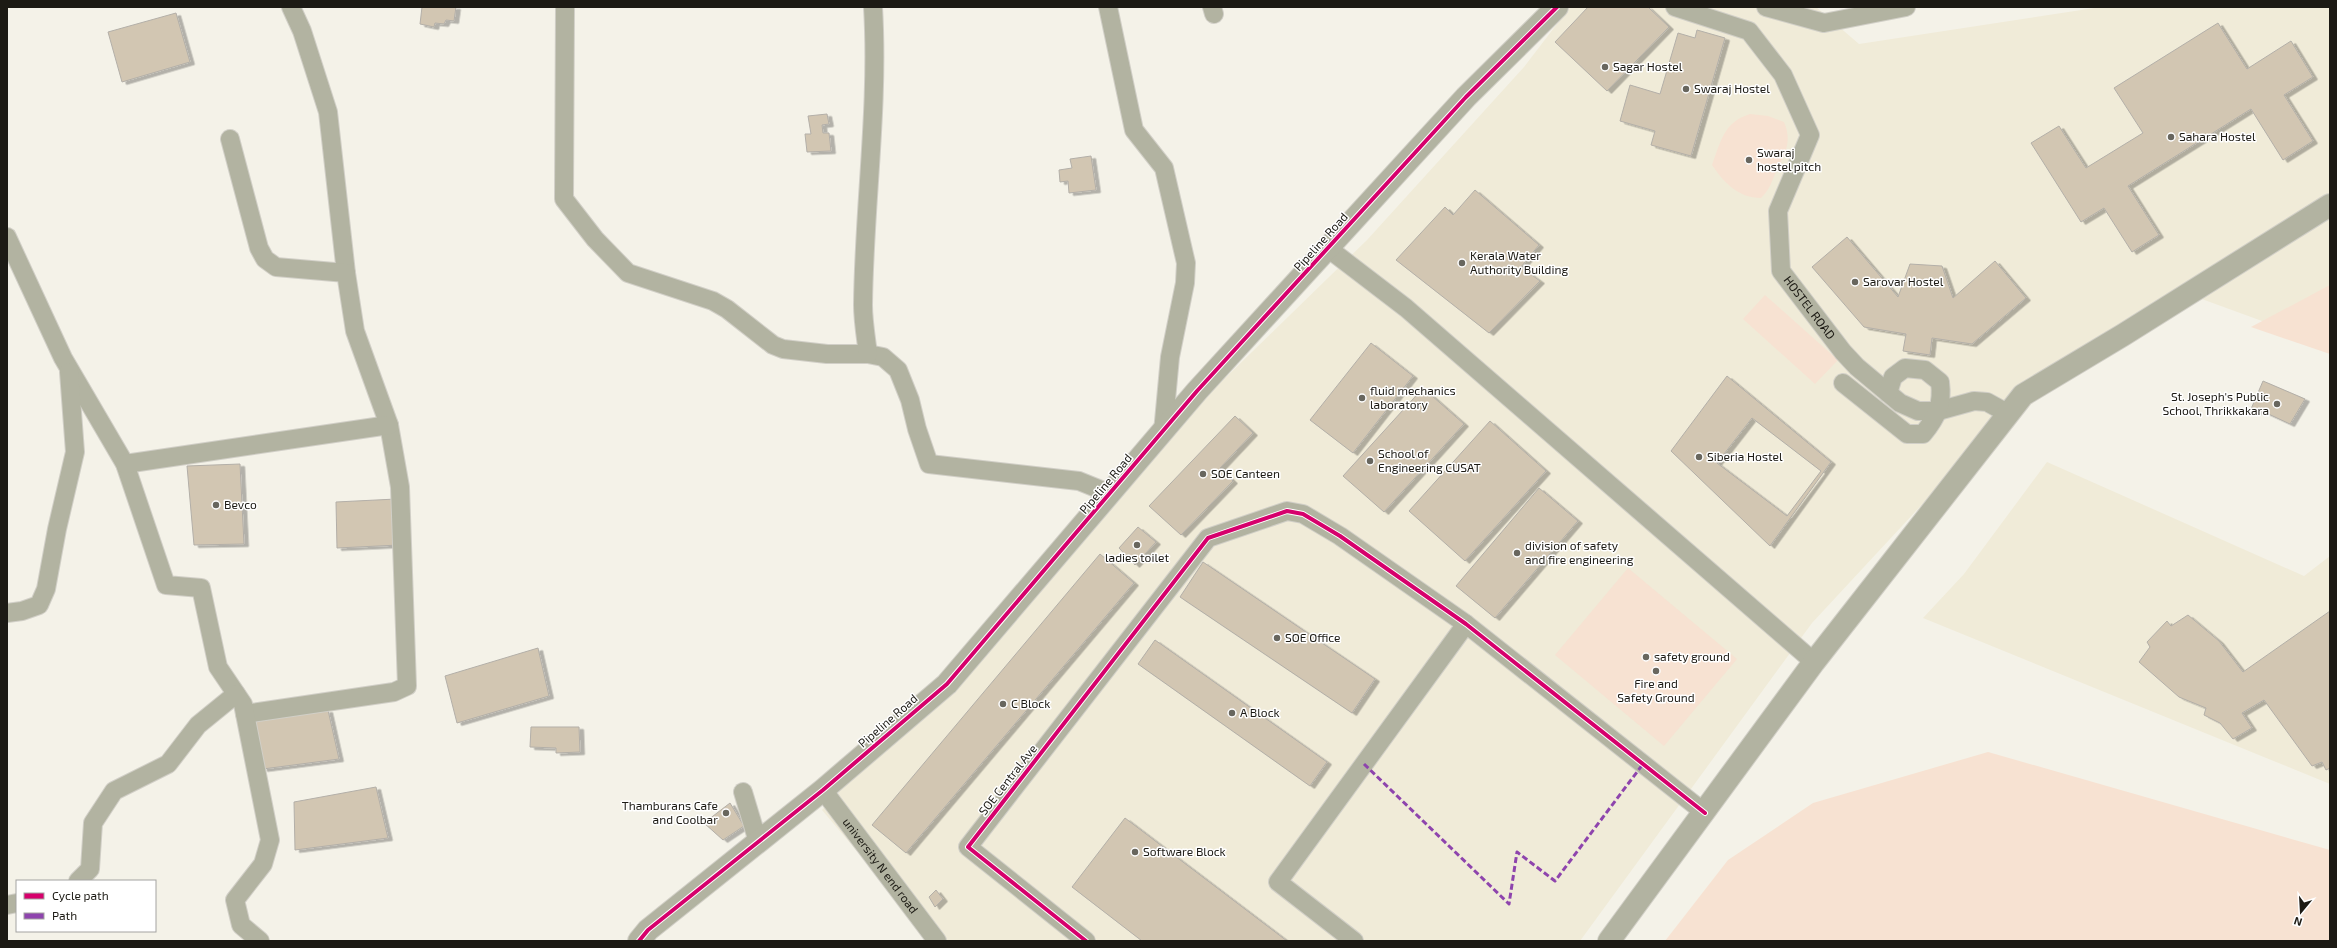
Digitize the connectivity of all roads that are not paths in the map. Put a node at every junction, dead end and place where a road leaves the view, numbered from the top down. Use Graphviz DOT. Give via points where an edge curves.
graph roads {
  1 [pos="291,7"];
  2 [pos="565,7"];
  3 [pos="873,7"];
  4 [pos="1108,7"];
  5 [pos="1557,7"];
  6 [pos="1675,7"];
  7 [pos="1766,7"];
  8 [pos="1906,7"];
  9 [pos="230,139"];
  10 [pos="2330,205"];
  11 [pos="7,237"];
  12 [pos="1329,249"];
  13 [pos="346,273"];
  14 [pos="868,354"];
  15 [pos="68,366"];
  16 [pos="1843,383"];
  17 [pos="1888,392"];
  18 [pos="1938,411"];
  19 [pos="2007,413"];
  20 [pos="389,425"];
  21 [pos="1163,432"];
  22 [pos="125,464"];
  23 [pos="1111,494"];
  24 [pos="7,613"];
  25 [pos="1466,624"];
  26 [pos="1814,662"];
  27 [pos="236,694"];
  28 [pos="245,714"];
  29 [pos="824,790"];
  30 [pos="743,792"];
  31 [pos="1705,813"];
  32 [pos="758,842"];
  33 [pos="79,880"];
  34 [pos="260,941"];
  35 [pos="639,941"];
  36 [pos="937,941"];
  37 [pos="1086,941"];
  38 [pos="1354,941"];
  39 [pos="1609,941"];
  1 -- 13 [label="street" via="302,31 328,112"];
  2 -- 14 [label="street" via="564,199 595,239 628,273 713,301 773,345 783,349 827,354"];
  3 -- 14 [label="street" via="873,130 863,306"];
  4 -- 21 [label="street" via="1134,130 1164,168 1186,263 1185,283 1170,357"];
  5 -- 12 [label="street, Pipeline Road" via="1466,97"];
  6 -- 17 [label="street, HOSTEL ROAD" via="1749,31 1783,75 1810,135 1778,211 1780,271 1843,352"];
  7 -- 8 [label="street" via="1824,23"];
  9 -- 13 [label="street" via="259,248 265,259 276,266"];
  10 -- 19 [label="street" via="2023,395"];
  11 -- 15 [label="street"];
  12 -- 21 [label="street, Pipeline Road" via="1197,391"];
  12 -- 26 [label="street" via="1406,308"];
  13 -- 20 [label="street" via="356,331"];
  14 -- 23 [label="street" via="884,357 898,370 910,400 929,464 1079,481"];
  15 -- 22 [label="street"];
  15 -- 24 [label="street" via="75,452 46,589 39,605"];
  16 -- 18 [label="street" via="1907,434 1923,434 1933,423"];
  17 -- 18 [label="street, HOSTEL ROAD" via="1900,403 1918,411"];
  17 -- 18 [label="street" via="1893,377 1905,368 1924,370 1940,382 1942,399"];
  18 -- 19 [label="street, HOSTEL ROAD" via="1974,401 1987,402"];
  19 -- 26 [label="street"];
  20 -- 22 [label="street"];
  20 -- 28 [label="street" via="400,487 407,686 394,692"];
  21 -- 23 [label="street, Pipeline Road"];
  22 -- 27 [label="street" via="166,585 201,588 218,667"];
  23 -- 29 [label="street, Pipeline Road" via="947,684"];
  25 -- 31 [label="street"];
  25 -- 37 [label="street, SOE Central Ave" via="1340,536 1304,514 1287,511 1208,538 968,847"];
  25 -- 38 [label="street" via="1278,882"];
  26 -- 31 [label="street"];
  27 -- 28 [label="street" via="243,704"];
  27 -- 33 [label="street" via="198,725 168,764 114,791 93,823 90,868"];
  28 -- 34 [label="street" via="270,840 263,864 235,900 241,925"];
  29 -- 32 [label="street, Pipeline Road"];
  29 -- 36 [label="street, university N end road"];
  30 -- 32 [label="street"];
  31 -- 39 [label="street"];
  32 -- 35 [label="street, Pipeline Road" via="648,930"];
}
